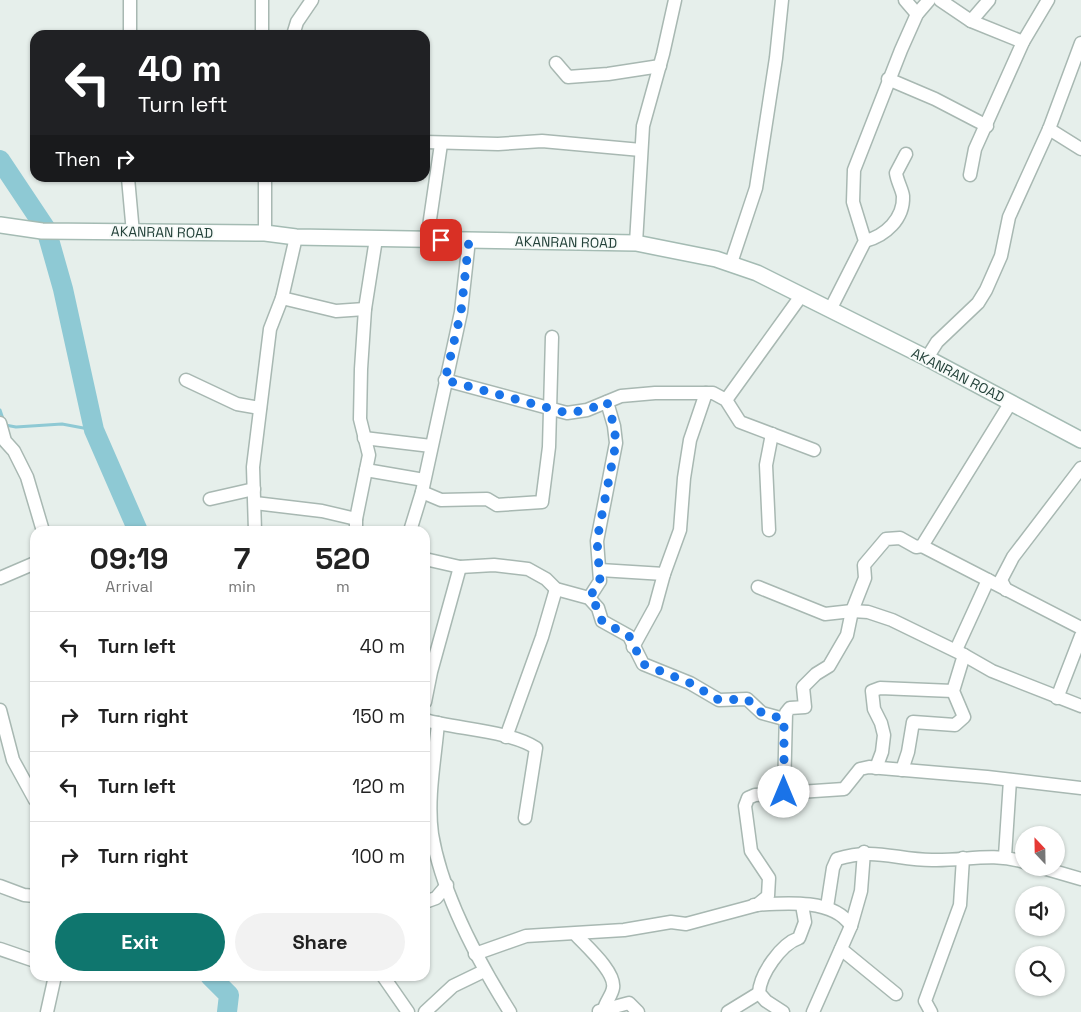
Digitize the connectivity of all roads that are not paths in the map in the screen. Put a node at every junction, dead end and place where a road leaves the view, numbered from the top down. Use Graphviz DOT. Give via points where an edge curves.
graph roads {
  1 [pos="130,0"];
  2 [pos="262,0"];
  3 [pos="675,0"];
  4 [pos="782,0"];
  5 [pos="905,0"];
  6 [pos="928,0"];
  7 [pos="940,0"];
  8 [pos="989,0"];
  9 [pos="1048,0"];
  10 [pos="308,1"];
  11 [pos="917,14"];
  12 [pos="971,21"];
  13 [pos="130,30"];
  14 [pos="262,30"];
  15 [pos="295,30"];
  16 [pos="1023,42"];
  17 [pos="1081,43"];
  18 [pos="556,62"];
  19 [pos="1077,62"];
  20 [pos="660,66"];
  21 [pos="888,78"];
  22 [pos="987,126"];
  23 [pos="1049,129"];
  24 [pos="430,143"];
  25 [pos="441,144"];
  26 [pos="1081,149"];
  27 [pos="641,150"];
  28 [pos="906,154"];
  29 [pos="970,175"];
  30 [pos="128,182"];
  31 [pos="265,182"];
  32 [pos="2,227"];
  33 [pos="133,232"];
  34 [pos="265,233"];
  35 [pos="296,237"];
  36 [pos="376,239"];
  37 [pos="427,240"];
  38 [pos="469,240"];
  39 [pos="865,241"];
  40 [pos="636,243"];
  41 [pos="731,263"];
  42 [pos="801,296"];
  43 [pos="282,298"];
  44 [pos="365,309"];
  45 [pos="830,310"];
  46 [pos="552,337"];
  47 [pos="927,358"];
  48 [pos="186,380"];
  49 [pos="445,380"];
  50 [pos="706,393"];
  51 [pos="726,400"];
  52 [pos="607,402"];
  53 [pos="1011,402"];
  54 [pos="260,408"];
  55 [pos="550,408"];
  56 [pos="0,423"];
  57 [pos="772,434"];
  58 [pos="364,438"];
  59 [pos="1081,440"];
  60 [pos="2,442"];
  61 [pos="431,446"];
  62 [pos="814,450"];
  63 [pos="1081,468"];
  64 [pos="366,470"];
  65 [pos="423,486"];
  66 [pos="254,489"];
  67 [pos="210,499"];
  68 [pos="256,503"];
  69 [pos="356,525"];
  70 [pos="42,526"];
  71 [pos="255,526"];
  72 [pos="411,526"];
  73 [pos="769,530"];
  74 [pos="922,546"];
  75 [pos="430,560"];
  76 [pos="30,565"];
  77 [pos="460,567"];
  78 [pos="600,570"];
  79 [pos="664,574"];
  80 [pos="0,578"];
  81 [pos="986,584"];
  82 [pos="758,587"];
  83 [pos="556,589"];
  84 [pos="1006,590"];
  85 [pos="589,598"];
  86 [pos="852,611"];
  87 [pos="1081,628"];
  88 [pos="1081,636"];
  89 [pos="633,648"];
  90 [pos="960,652"];
  91 [pos="430,677"];
  92 [pos="953,691"];
  93 [pos="1057,698"];
  94 [pos="1081,706"];
  95 [pos="0,710"];
  96 [pos="784,719"];
  97 [pos="430,721"];
  98 [pos="438,723"];
  99 [pos="506,737"];
  100 [pos="876,768"];
  101 [pos="902,770"];
  102 [pos="1010,780"];
  103 [pos="1081,788"];
  104 [pos="30,791"];
  105 [pos="784,792"];
  106 [pos="525,818"];
  107 [pos="864,852"];
  108 [pos="1005,856"];
  109 [pos="963,858"];
  110 [pos="1015,859"];
  111 [pos="1065,874"];
  112 [pos="1081,878"];
  113 [pos="447,885"];
  114 [pos="0,886"];
  115 [pos="30,896"];
  116 [pos="430,900"];
  117 [pos="757,905"];
  118 [pos="802,905"];
  119 [pos="739,906"];
  120 [pos="826,907"];
  121 [pos="851,926"];
  122 [pos="576,934"];
  123 [pos="0,949"];
  124 [pos="841,949"];
  125 [pos="475,954"];
  126 [pos="30,959"];
  127 [pos="484,971"];
  128 [pos="55,981"];
  129 [pos="381,981"];
  130 [pos="386,981"];
  131 [pos="392,992"];
  132 [pos="759,993"];
  133 [pos="896,994"];
  134 [pos="600,1011"];
  135 [pos="48,1012"];
  136 [pos="408,1012"];
  137 [pos="425,1012"];
  138 [pos="510,1012"];
  139 [pos="638,1012"];
  140 [pos="728,1012"];
  141 [pos="783,1012"];
  142 [pos="812,1012"];
  143 [pos="931,1012"];
  1 -- 13 [label="street"];
  2 -- 14 [label="street"];
  3 -- 20 [label="street"];
  4 -- 41 [label="street" via="756,188"];
  5 -- 11 [label="street"];
  6 -- 11 [label="street"];
  7 -- 12 [label="street"];
  8 -- 12 [label="street"];
  9 -- 16 [label="street"];
  10 -- 15 [label="street"];
  11 -- 21 [label="street"];
  12 -- 16 [label="street"];
  16 -- 22 [label="street"];
  17 -- 19 [label="street"];
  18 -- 20 [label="street" via="568,77"];
  19 -- 23 [label="street"];
  20 -- 27 [label="street" via="643,126"];
  21 -- 22 [label="street"];
  21 -- 39 [label="street" via="854,170 853,202"];
  22 -- 29 [label="street" via="975,149"];
  23 -- 26 [label="street"];
  23 -- 47 [label="street" via="1009,217 1001,256 986,290 978,303 937,342"];
  24 -- 25 [label="street"];
  25 -- 27 [label="street" via="542,141"];
  25 -- 37 [label="street"];
  27 -- 40 [label="street"];
  28 -- 39 [label="street" via="896,173 903,194 897,220 887,231"];
  30 -- 33 [label="street"];
  31 -- 34 [label="street"];
  32 -- 33 [label="main road, AKANRAN ROAD" via="59,232"];
  33 -- 34 [label="main road, AKANRAN ROAD"];
  34 -- 35 [label="main road, AKANRAN ROAD"];
  35 -- 36 [label="main road, AKANRAN ROAD"];
  35 -- 43 [label="street"];
  36 -- 37 [label="main road, AKANRAN ROAD"];
  36 -- 44 [label="street"];
  37 -- 38 [label="main road, AKANRAN ROAD"];
  38 -- 40 [label="main road, AKANRAN ROAD"];
  38 -- 49 [label="street" via="461,312"];
  39 -- 45 [label="street"];
  40 -- 41 [label="main road, AKANRAN ROAD"];
  41 -- 42 [label="main road, AKANRAN ROAD"];
  42 -- 45 [label="main road, AKANRAN ROAD"];
  42 -- 51 [label="street"];
  43 -- 44 [label="street" via="336,311"];
  43 -- 54 [label="street" via="270,329"];
  44 -- 58 [label="street" via="360,418"];
  45 -- 47 [label="main road, AKANRAN ROAD"];
  46 -- 55 [label="street"];
  47 -- 53 [label="main road, AKANRAN ROAD"];
  48 -- 54 [label="street" via="237,404"];
  49 -- 55 [label="street"];
  49 -- 61 [label="street"];
  50 -- 51 [label="street"];
  50 -- 52 [label="street" via="621,396"];
  50 -- 79 [label="street" via="690,440 680,530"];
  51 -- 57 [label="street" via="740,422"];
  52 -- 55 [label="street" via="567,413"];
  52 -- 78 [label="street" via="616,443 597,540"];
  53 -- 59 [label="main road, AKANRAN ROAD"];
  53 -- 74 [label="street"];
  54 -- 66 [label="street" via="253,467"];
  55 -- 65 [label="street" via="542,502 497,505 487,499 441,500"];
  56 -- 60 [label="street"];
  57 -- 62 [label="street"];
  57 -- 73 [label="street" via="766,465"];
  58 -- 61 [label="street"];
  58 -- 64 [label="street" via="369,455"];
  60 -- 70 [label="street" via="14,451 27,477"];
  61 -- 65 [label="street"];
  63 -- 84 [label="street" via="1013,557 1001,580"];
  64 -- 65 [label="street"];
  64 -- 69 [label="street"];
  65 -- 72 [label="street"];
  66 -- 67 [label="street"];
  66 -- 68 [label="street"];
  68 -- 69 [label="street" via="322,511"];
  68 -- 71 [label="street"];
  74 -- 81 [label="street"];
  74 -- 86 [label="street" via="916,547 900,538 886,540 864,565 864,578"];
  75 -- 77 [label="street"];
  76 -- 80 [label="street"];
  77 -- 83 [label="street" via="494,565 528,569"];
  77 -- 91 [label="street"];
  78 -- 79 [label="street"];
  78 -- 85 [label="street" via="600,581"];
  79 -- 89 [label="street" via="655,607"];
  81 -- 84 [label="street"];
  81 -- 90 [label="street"];
  82 -- 86 [label="street" via="825,614"];
  83 -- 85 [label="street"];
  83 -- 99 [label="street"];
  84 -- 87 [label="street"];
  85 -- 89 [label="street" via="598,608 602,621 626,633"];
  86 -- 90 [label="street" via="868,612 892,620"];
  86 -- 96 [label="street" via="847,635 831,663 804,687 806,707 790,708"];
  88 -- 93 [label="street"];
  89 -- 96 [label="street" via="643,664 690,683 711,697 719,700 747,699 762,713"];
  90 -- 92 [label="street"];
  90 -- 93 [label="street" via="992,671"];
  92 -- 100 [label="street" via="880,688 872,691 874,709 884,735"];
  92 -- 101 [label="street" via="964,717 955,724 913,722"];
  93 -- 94 [label="street"];
  95 -- 104 [label="street" via="13,760"];
  96 -- 105 [label="street"];
  97 -- 98 [label="street"];
  98 -- 99 [label="street"];
  98 -- 113 [label="street" via="432,835"];
  99 -- 106 [label="street" via="530,744 537,750"];
  100 -- 101 [label="street"];
  100 -- 105 [label="street" via="860,769 844,789"];
  101 -- 102 [label="street"];
  102 -- 103 [label="street"];
  102 -- 108 [label="street"];
  105 -- 117 [label="street" via="748,798 746,806 751,851 770,878 768,896"];
  107 -- 109 [label="street" via="933,860"];
  107 -- 120 [label="street" via="838,859 832,868"];
  107 -- 121 [label="street" via="861,891"];
  108 -- 109 [label="street"];
  108 -- 110 [label="street"];
  109 -- 143 [label="street" via="960,905 925,1001"];
  111 -- 112 [label="street"];
  113 -- 116 [label="street"];
  113 -- 125 [label="street"];
  114 -- 115 [label="street"];
  117 -- 118 [label="street"];
  117 -- 119 [label="street"];
  117 -- 122 [label="street" via="686,924 671,922"];
  118 -- 120 [label="street"];
  118 -- 132 [label="street" via="804,922 799,938 781,950 759,983"];
  120 -- 121 [label="street" via="846,918"];
  121 -- 124 [label="street"];
  122 -- 125 [label="street" via="526,936"];
  122 -- 134 [label="street" via="610,972 614,983"];
  123 -- 126 [label="street"];
  124 -- 133 [label="street"];
  124 -- 142 [label="street"];
  125 -- 127 [label="street"];
  127 -- 137 [label="street" via="453,986"];
  127 -- 138 [label="street"];
  128 -- 135 [label="street"];
  129 -- 131 [label="street"];
  130 -- 131 [label="street"];
  131 -- 136 [label="street"];
  132 -- 140 [label="street"];
  132 -- 141 [label="street"];
  134 -- 139 [label="street" via="629,1003"];
}
